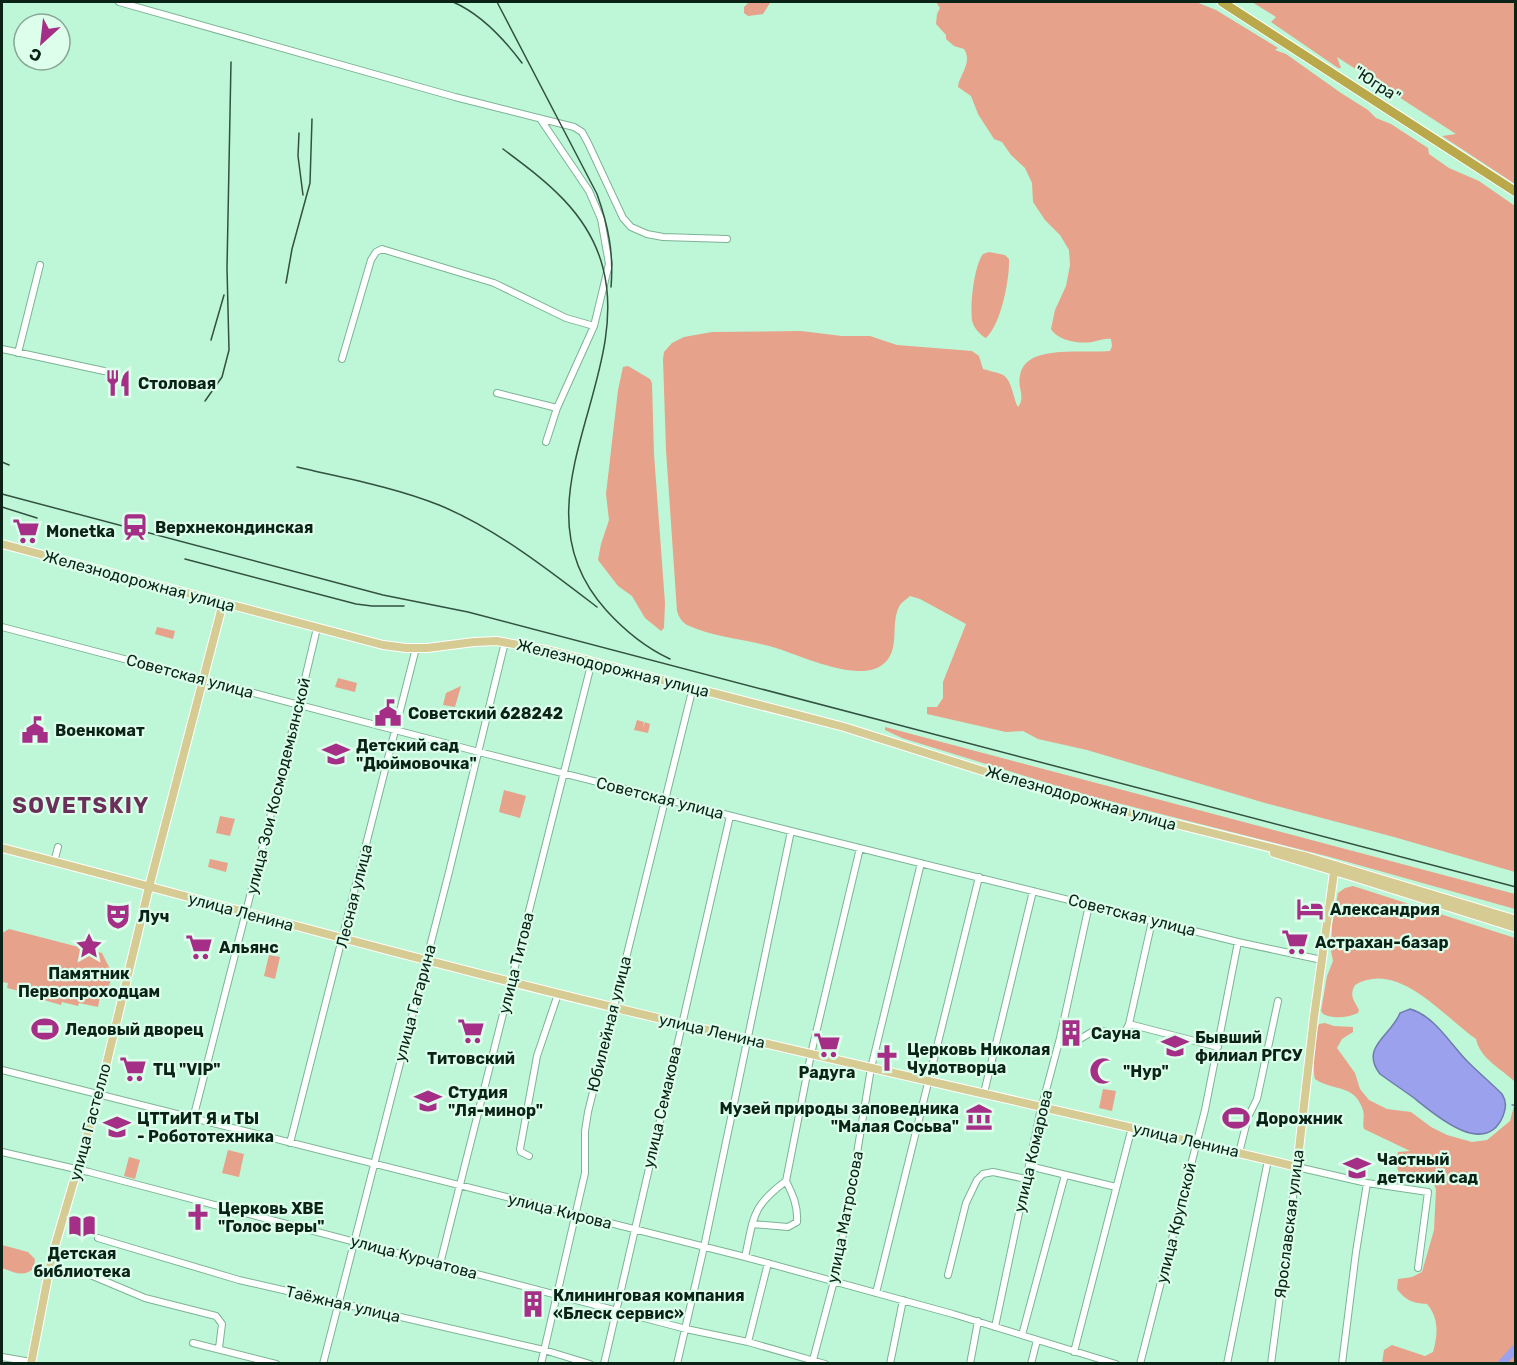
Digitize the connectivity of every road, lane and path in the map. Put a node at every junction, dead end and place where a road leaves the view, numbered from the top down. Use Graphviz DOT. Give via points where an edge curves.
graph roads {
  1 [pos="119,2"];
  2 [pos="1222,2"];
  3 [pos="541,119"];
  4 [pos="1515,192"];
  5 [pos="727,239"];
  6 [pos="39,265"];
  7 [pos="594,326"];
  8 [pos="2,349"];
  9 [pos="18,353"];
  10 [pos="342,359"];
  11 [pos="104,371"];
  12 [pos="497,393"];
  13 [pos="557,408"];
  14 [pos="546,442"];
  15 [pos="2,544"];
  16 [pos="223,603"];
  17 [pos="2,628"];
  18 [pos="317,628"];
  19 [pos="505,642"];
  20 [pos="416,648"];
  21 [pos="592,661"];
  22 [pos="203,680"];
  23 [pos="693,687"];
  24 [pos="299,704"];
  25 [pos="395,730"];
  26 [pos="479,752"];
  27 [pos="564,773"];
  28 [pos="664,798"];
  29 [pos="730,816"];
  30 [pos="791,831"];
  31 [pos="1218,836"];
  32 [pos="58,847"];
  33 [pos="2,848"];
  34 [pos="860,848"];
  35 [pos="54,862"];
  36 [pos="921,863"];
  37 [pos="1312,864"];
  38 [pos="1335,868"];
  39 [pos="1354,876"];
  40 [pos="979,877"];
  41 [pos="149,887"];
  42 [pos="1033,891"];
  43 [pos="1329,900"];
  44 [pos="1089,905"];
  45 [pos="246,913"];
  46 [pos="1515,920"];
  47 [pos="1152,921"];
  48 [pos="1515,928"];
  49 [pos="343,939"];
  50 [pos="1238,942"];
  51 [pos="1322,960"];
  52 [pos="426,961"];
  53 [pos="511,982"];
  54 [pos="558,994"];
  55 [pos="1278,1001"];
  56 [pos="612,1008"];
  57 [pos="681,1024"];
  58 [pos="1129,1024"];
  59 [pos="1060,1038"];
  60 [pos="746,1039"];
  61 [pos="1218,1047"];
  62 [pos="811,1054"];
  63 [pos="871,1068"];
  64 [pos="2,1070"];
  65 [pos="928,1081"];
  66 [pos="984,1093"];
  67 [pos="99,1095"];
  68 [pos="1042,1106"];
  69 [pos="193,1119"];
  70 [pos="1132,1127"];
  71 [pos="290,1143"];
  72 [pos="1197,1143"];
  73 [pos="2,1152"];
  74 [pos="1239,1153"];
  75 [pos="529,1156"];
  76 [pos="1268,1160"];
  77 [pos="373,1164"];
  78 [pos="1029,1166"];
  79 [pos="1298,1167"];
  80 [pos="78,1170"];
  81 [pos="1065,1174"];
  82 [pos="1026,1179"];
  83 [pos="786,1181"];
  84 [pos="1367,1183"];
  85 [pos="460,1186"];
  86 [pos="1116,1187"];
  87 [pos="575,1215"];
  88 [pos="752,1224"];
  89 [pos="634,1229"];
  90 [pos="98,1238"];
  91 [pos="353,1241"];
  92 [pos="704,1247"];
  93 [pos="745,1257"];
  94 [pos="768,1263"];
  95 [pos="440,1264"];
  96 [pos="1418,1268"];
  97 [pos="88,1274"];
  98 [pos="948,1275"];
  99 [pos="834,1281"];
  100 [pos="876,1293"];
  101 [pos="557,1294"];
  102 [pos="903,1300"];
  103 [pos="338,1303"];
  104 [pos="617,1310"];
  105 [pos="978,1321"];
  106 [pos="995,1327"];
  107 [pos="686,1329"];
  108 [pos="1022,1335"];
  109 [pos="1037,1340"];
  110 [pos="748,1342"];
  111 [pos="193,1343"];
  112 [pos="219,1348"];
  113 [pos="544,1350"];
  114 [pos="1074,1352"];
  115 [pos="2,1357"];
  116 [pos="813,1360"];
  117 [pos="31,1363"];
  118 [pos="276,1364"];
  119 [pos="323,1364"];
  120 [pos="541,1364"];
  121 [pos="590,1364"];
  122 [pos="604,1364"];
  123 [pos="677,1364"];
  124 [pos="825,1364"];
  125 [pos="890,1364"];
  126 [pos="970,1364"];
  127 [pos="1031,1364"];
  128 [pos="1116,1364"];
  129 [pos="1140,1364"];
  130 [pos="1227,1364"];
  131 [pos="1271,1364"];
  132 [pos="1342,1364"];
  1 -- 3 [label="street"];
  2 -- 4 [label="highway, \"Югра\""];
  3 -- 5 [label="street" via="582,132 631,227 663,237"];
  3 -- 7 [label="street" via="581,177 601,219 609,264"];
  6 -- 9 [label="street"];
  7 -- 10 [label="street" via="573,321 494,283 382,249 371,260"];
  7 -- 13 [label="street"];
  8 -- 9 [label="street"];
  9 -- 11 [label="street"];
  12 -- 13 [label="street"];
  13 -- 14 [label="street"];
  15 -- 16 [label="main road, Железнодорожная улица"];
  16 -- 18 [label="main road, Железнодорожная улица"];
  16 -- 22 [label="main road, улица Гастелло"];
  17 -- 22 [label="street, Советская улица"];
  18 -- 20 [label="main road, Железнодорожная улица" via="383,645"];
  18 -- 24 [label="street, улица Зои Космодемьянской"];
  19 -- 20 [label="main road, Железнодорожная улица"];
  19 -- 21 [label="main road, Железнодорожная улица"];
  19 -- 26 [label="street, улица Гагарина"];
  20 -- 25 [label="street, Лесная улица"];
  21 -- 23 [label="main road, Железнодорожная улица"];
  21 -- 27 [label="street, улица Титова"];
  22 -- 24 [label="street, Советская улица"];
  22 -- 41 [label="main road, улица Гастелло"];
  23 -- 28 [label="street, Юбилейная улица"];
  23 -- 31 [label="main road, Железнодорожная улица" via="844,727 1056,794"];
  24 -- 25 [label="street, Советская улица"];
  24 -- 45 [label="street, улица Зои Космодемьянской"];
  25 -- 26 [label="street, Советская улица"];
  25 -- 49 [label="street, Лесная улица"];
  26 -- 27 [label="street, Советская улица"];
  26 -- 52 [label="street, улица Гагарина"];
  27 -- 28 [label="street, Советская улица"];
  27 -- 53 [label="street, улица Титова"];
  28 -- 29 [label="street, Советская улица"];
  28 -- 56 [label="street, Юбилейная улица"];
  29 -- 30 [label="street, Советская улица"];
  29 -- 57 [label="street, улица Семакова"];
  30 -- 34 [label="street, Советская улица"];
  30 -- 60 [label="street"];
  31 -- 37 [label="main road, Железнодорожная улица"];
  31 -- 38 [label="main road, Железнодорожная улица"];
  32 -- 35 [label="street"];
  33 -- 35 [label="main road, улица Ленина"];
  34 -- 36 [label="street, Советская улица"];
  34 -- 62 [label="street"];
  35 -- 41 [label="main road, улица Ленина"];
  36 -- 40 [label="street, Советская улица"];
  36 -- 63 [label="street, улица Матросова"];
  37 -- 38 [label="main road, Железнодорожная улица"];
  37 -- 43 [label="main road" via="1326,874"];
  38 -- 39 [label="main road"];
  38 -- 43 [label="main road, Ярославская улица"];
  38 -- 46 [label="main road"];
  39 -- 43 [label="main road" via="1338,879"];
  39 -- 48 [label="main road"];
  40 -- 42 [label="street, Советская улица"];
  40 -- 65 [label="street"];
  41 -- 45 [label="main road, улица Ленина"];
  41 -- 67 [label="main road, улица Гастелло"];
  42 -- 44 [label="street, Советская улица"];
  42 -- 66 [label="street"];
  43 -- 51 [label="main road, Ярославская улица"];
  44 -- 47 [label="street, Советская улица"];
  44 -- 59 [label="street, улица Комарова"];
  45 -- 49 [label="main road, улица Ленина"];
  45 -- 69 [label="street, улица Зои Космодемьянской"];
  47 -- 50 [label="street, Советская улица"];
  47 -- 58 [label="street"];
  49 -- 52 [label="main road, улица Ленина"];
  49 -- 71 [label="street, Лесная улица"];
  50 -- 51 [label="street, Советская улица"];
  50 -- 61 [label="street, улица Крупской"];
  51 -- 79 [label="main road, Ярославская улица"];
  52 -- 53 [label="main road, улица Ленина"];
  52 -- 77 [label="street, улица Гагарина"];
  53 -- 54 [label="main road, улица Ленина"];
  53 -- 85 [label="street, улица Титова"];
  54 -- 56 [label="main road, улица Ленина"];
  54 -- 75 [label="street" via="537,1056 520,1149"];
  55 -- 74 [label="street" via="1257,1100 1248,1117"];
  56 -- 57 [label="main road, улица Ленина"];
  56 -- 87 [label="street, Юбилейная улица" via="586,1121 586,1170"];
  57 -- 60 [label="main road, улица Ленина"];
  57 -- 89 [label="street, улица Семакова"];
  58 -- 59 [label="street" via="1122,1034 1098,1029 1080,1040"];
  58 -- 61 [label="street"];
  59 -- 68 [label="street, улица Комарова"];
  60 -- 62 [label="main road, улица Ленина"];
  60 -- 92 [label="street"];
  61 -- 72 [label="street, улица Крупской"];
  62 -- 63 [label="main road, улица Ленина"];
  62 -- 83 [label="street"];
  63 -- 65 [label="main road, улица Ленина"];
  63 -- 99 [label="street, улица Матросова"];
  64 -- 67 [label="street, улица Кирова"];
  65 -- 66 [label="main road, улица Ленина"];
  65 -- 100 [label="street"];
  66 -- 68 [label="main road, улица Ленина"];
  67 -- 69 [label="street, улица Кирова"];
  67 -- 80 [label="main road, улица Гастелло"];
  68 -- 70 [label="main road, улица Ленина"];
  68 -- 78 [label="street, улица Комарова"];
  69 -- 71 [label="street, улица Кирова"];
  70 -- 72 [label="main road, улица Ленина"];
  70 -- 86 [label="street"];
  71 -- 77 [label="street, улица Кирова"];
  72 -- 74 [label="main road, улица Ленина"];
  72 -- 129 [label="street, улица Крупской"];
  73 -- 80 [label="street, улица Курчатова"];
  74 -- 76 [label="main road, улица Ленина"];
  76 -- 79 [label="main road, улица Ленина"];
  76 -- 130 [label="street"];
  77 -- 85 [label="street, улица Кирова"];
  77 -- 91 [label="street, улица Гагарина"];
  78 -- 81 [label="street"];
  78 -- 82 [label="street, улица Комарова"];
  79 -- 84 [label="street, улица Ленина"];
  79 -- 131 [label="street, Ярославская улица"];
  80 -- 91 [label="street, улица Курчатова"];
  80 -- 117 [label="main road, улица Гастелло" via="50,1263"];
  81 -- 86 [label="street"];
  81 -- 108 [label="street"];
  82 -- 98 [label="street" via="993,1172 976,1180 966,1203"];
  82 -- 106 [label="street, улица Комарова"];
  83 -- 88 [label="street" via="761,1202"];
  83 -- 88 [label="street" via="794,1196 797,1222 788,1227"];
  84 -- 96 [label="street, улица Ленина" via="1428,1192"];
  84 -- 132 [label="street"];
  85 -- 87 [label="street, улица Кирова"];
  85 -- 95 [label="street, улица Титова"];
  86 -- 114 [label="street"];
  87 -- 89 [label="street, улица Кирова"];
  87 -- 101 [label="street, Юбилейная улица"];
  88 -- 93 [label="street"];
  89 -- 92 [label="street, улица Кирова"];
  89 -- 104 [label="street, улица Семакова"];
  90 -- 103 [label="street, Таёжная улица" via="239,1280"];
  91 -- 95 [label="street, улица Курчатова"];
  91 -- 103 [label="street, улица Гагарина"];
  92 -- 93 [label="street, улица Кирова"];
  92 -- 107 [label="street"];
  93 -- 94 [label="street, улица Кирова"];
  94 -- 99 [label="street, улица Кирова"];
  94 -- 110 [label="street"];
  95 -- 101 [label="street, улица Курчатова"];
  97 -- 112 [label="street" via="145,1298 216,1316 222,1324"];
  99 -- 100 [label="street, улица Кирова"];
  99 -- 116 [label="street, улица Матросова"];
  100 -- 102 [label="street, улица Кирова"];
  101 -- 104 [label="street, улица Курчатова"];
  101 -- 113 [label="street, Юбилейная улица"];
  102 -- 105 [label="street, улица Кирова"];
  102 -- 125 [label="street"];
  103 -- 113 [label="street, Таёжная улица"];
  103 -- 119 [label="street, улица Гагарина"];
  104 -- 107 [label="street, улица Курчатова"];
  104 -- 122 [label="street, улица Семакова"];
  105 -- 106 [label="street, улица Кирова"];
  105 -- 126 [label="street"];
  106 -- 108 [label="street, улица Кирова"];
  107 -- 110 [label="street, улица Курчатова"];
  107 -- 123 [label="street"];
  108 -- 109 [label="street, улица Кирова"];
  109 -- 114 [label="street, улица Кирова"];
  109 -- 127 [label="street"];
  110 -- 116 [label="street, улица Курчатова"];
  111 -- 112 [label="street"];
  112 -- 118 [label="street"];
  113 -- 120 [label="street, Юбилейная улица"];
  113 -- 121 [label="street, Таёжная улица"];
  114 -- 128 [label="street, улица Кирова"];
  115 -- 117 [label="street"];
  116 -- 124 [label="street, улица Курчатова"];
}
